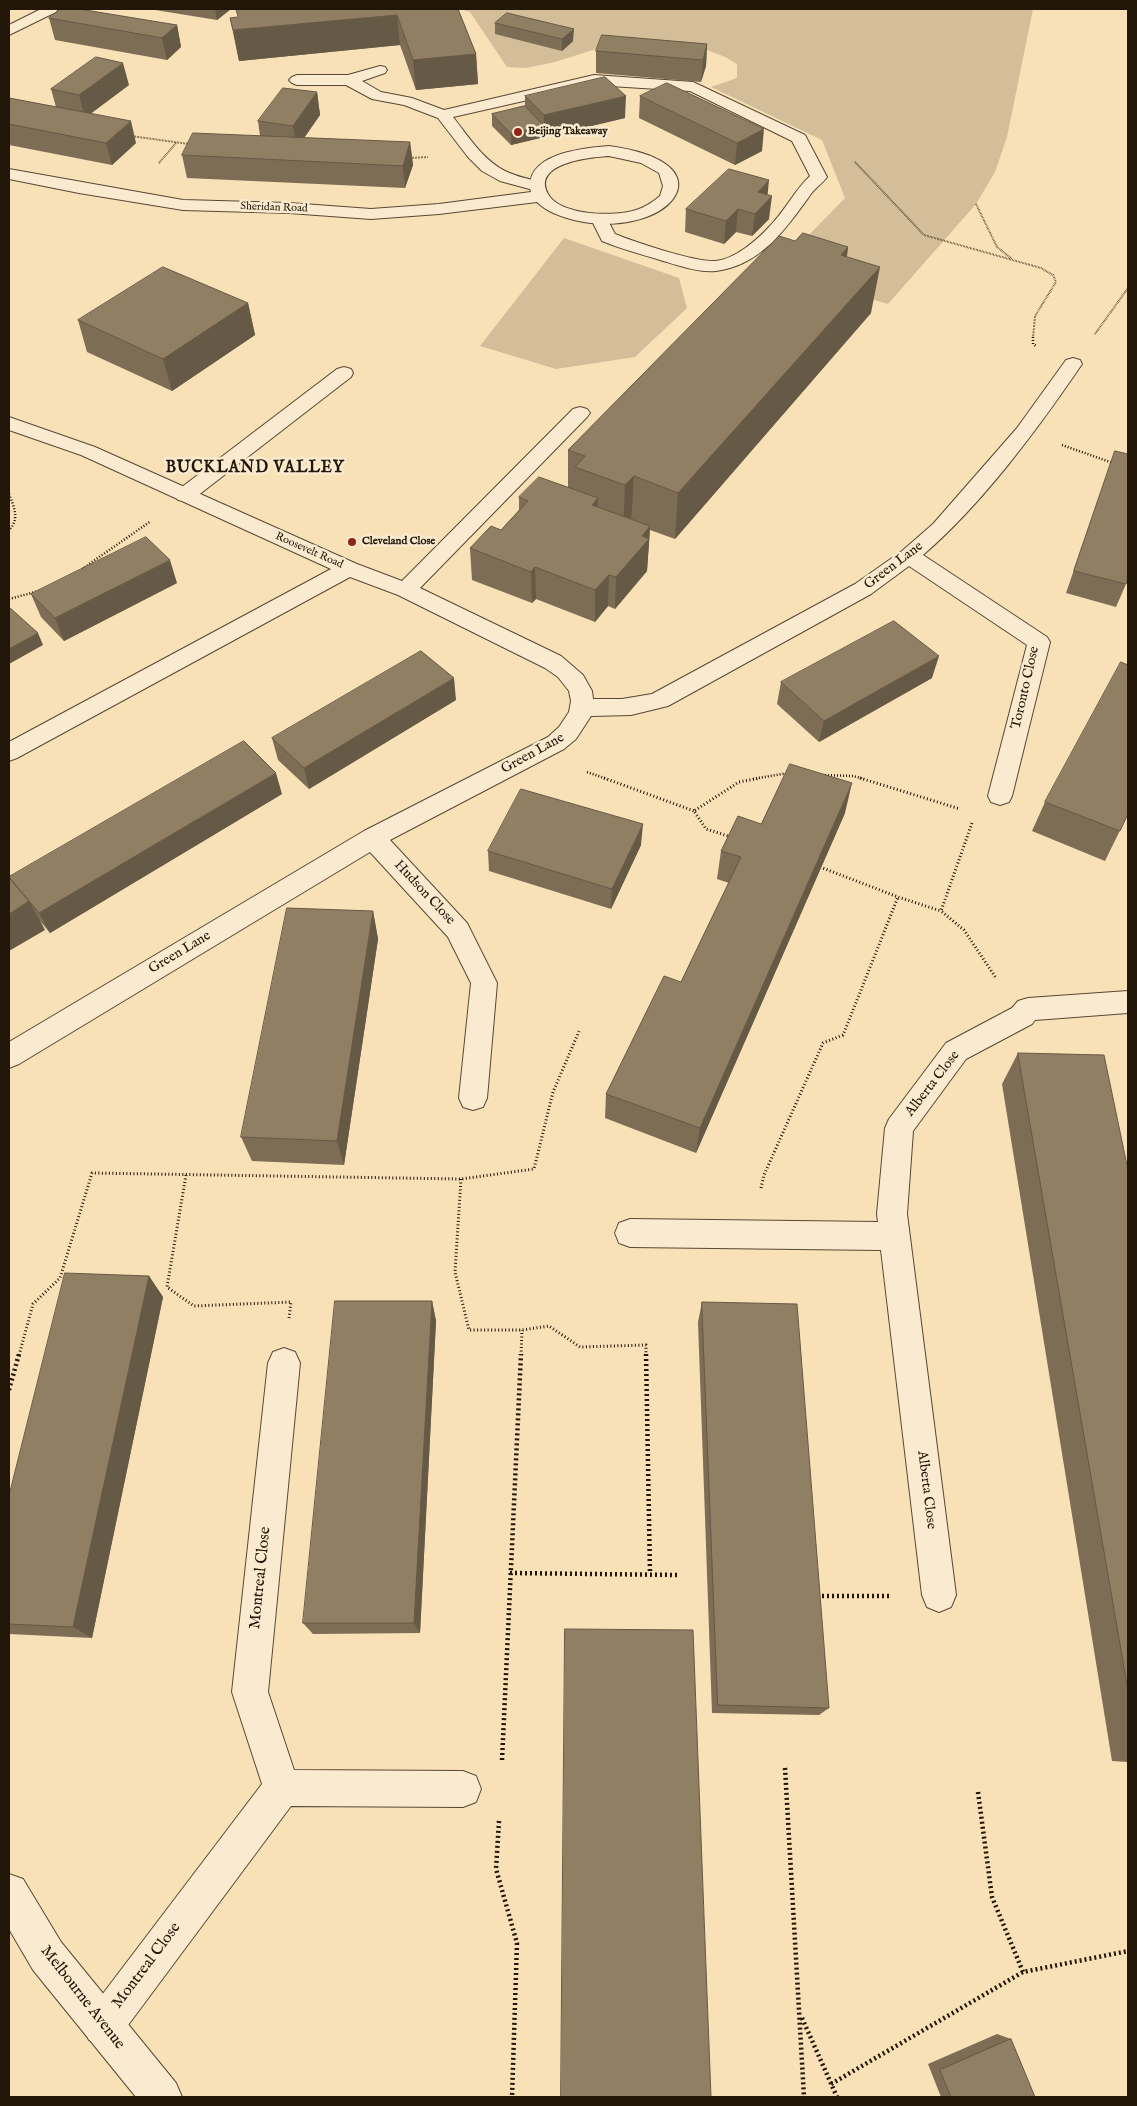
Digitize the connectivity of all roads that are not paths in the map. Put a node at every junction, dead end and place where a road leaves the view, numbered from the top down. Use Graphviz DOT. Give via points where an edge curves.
graph roads {
  1 [pos="50,9"];
  2 [pos="9,31"];
  3 [pos="380,70"];
  4 [pos="297,80"];
  5 [pos="349,80"];
  6 [pos="443,115"];
  7 [pos="9,174"];
  8 [pos="539,191"];
  9 [pos="599,219"];
  10 [pos="1073,364"];
  11 [pos="344,373"];
  12 [pos="580,413"];
  13 [pos="9,423"];
  14 [pos="185,495"];
  15 [pos="909,556"];
  16 [pos="349,569"];
  17 [pos="406,590"];
  18 [pos="583,707"];
  19 [pos="9,752"];
  20 [pos="1000,796"];
  21 [pos="373,838"];
  22 [pos="1128,1002"];
  23 [pos="9,1056"];
  24 [pos="473,1098"];
  25 [pos="630,1232"];
  26 [pos="895,1236"];
  27 [pos="284,1363"];
  28 [pos="939,1595"];
  29 [pos="282,1788"];
  30 [pos="463,1789"];
  31 [pos="9,1893"];
  32 [pos="103,2026"];
  33 [pos="162,2097"];
  1 -- 2 [label="street"];
  3 -- 5 [label="street"];
  4 -- 5 [label="street"];
  5 -- 6 [label="street" via="377,96 406,101"];
  6 -- 8 [label="street" via="474,155 496,173"];
  6 -- 9 [label="street" via="594,80 693,87 799,138 819,177 774,231 753,250 734,261 715,266 687,262 608,237"];
  7 -- 8 [label="street, Sheridan Road" via="183,205 371,214 439,208"];
  8 -- 9 [label="street" via="550,204 563,212"];
  8 -- 9 [label="street" via="539,176 552,164 591,152 609,151 636,156 667,173 671,182 670,192 664,201 637,215"];
  10 -- 15 [label="street, Green Lane" via="1024,432 940,529"];
  11 -- 14 [label="street"];
  12 -- 17 [label="street"];
  13 -- 14 [label="street, Roosevelt Road" via="88,451"];
  14 -- 16 [label="street, Roosevelt Road"];
  15 -- 18 [label="street, Green Lane" via="863,589 660,700 616,709"];
  15 -- 20 [label="street, Toronto Close" via="1039,642"];
  16 -- 17 [label="street, Roosevelt Road"];
  16 -- 19 [label="street"];
  17 -- 18 [label="street, Roosevelt Road" via="567,670 582,694"];
  18 -- 21 [label="street, Green Lane" via="570,733 537,754"];
  21 -- 23 [label="street, Green Lane"];
  21 -- 24 [label="street, Hudson Close" via="458,930 484,983"];
  22 -- 26 [label="street, Alberta Close" via="1028,1009 1022,1016 956,1051 899,1128 892,1214"];
  25 -- 26 [label="street"];
  26 -- 28 [label="street, Alberta Close"];
  27 -- 29 [label="street, Montreal Close" via="250,1692"];
  29 -- 30 [label="street"];
  29 -- 32 [label="street, Montreal Close"];
  31 -- 32 [label="street, Melbourne Avenue" via="47,1956"];
  32 -- 33 [label="street, Melbourne Avenue"];
}
